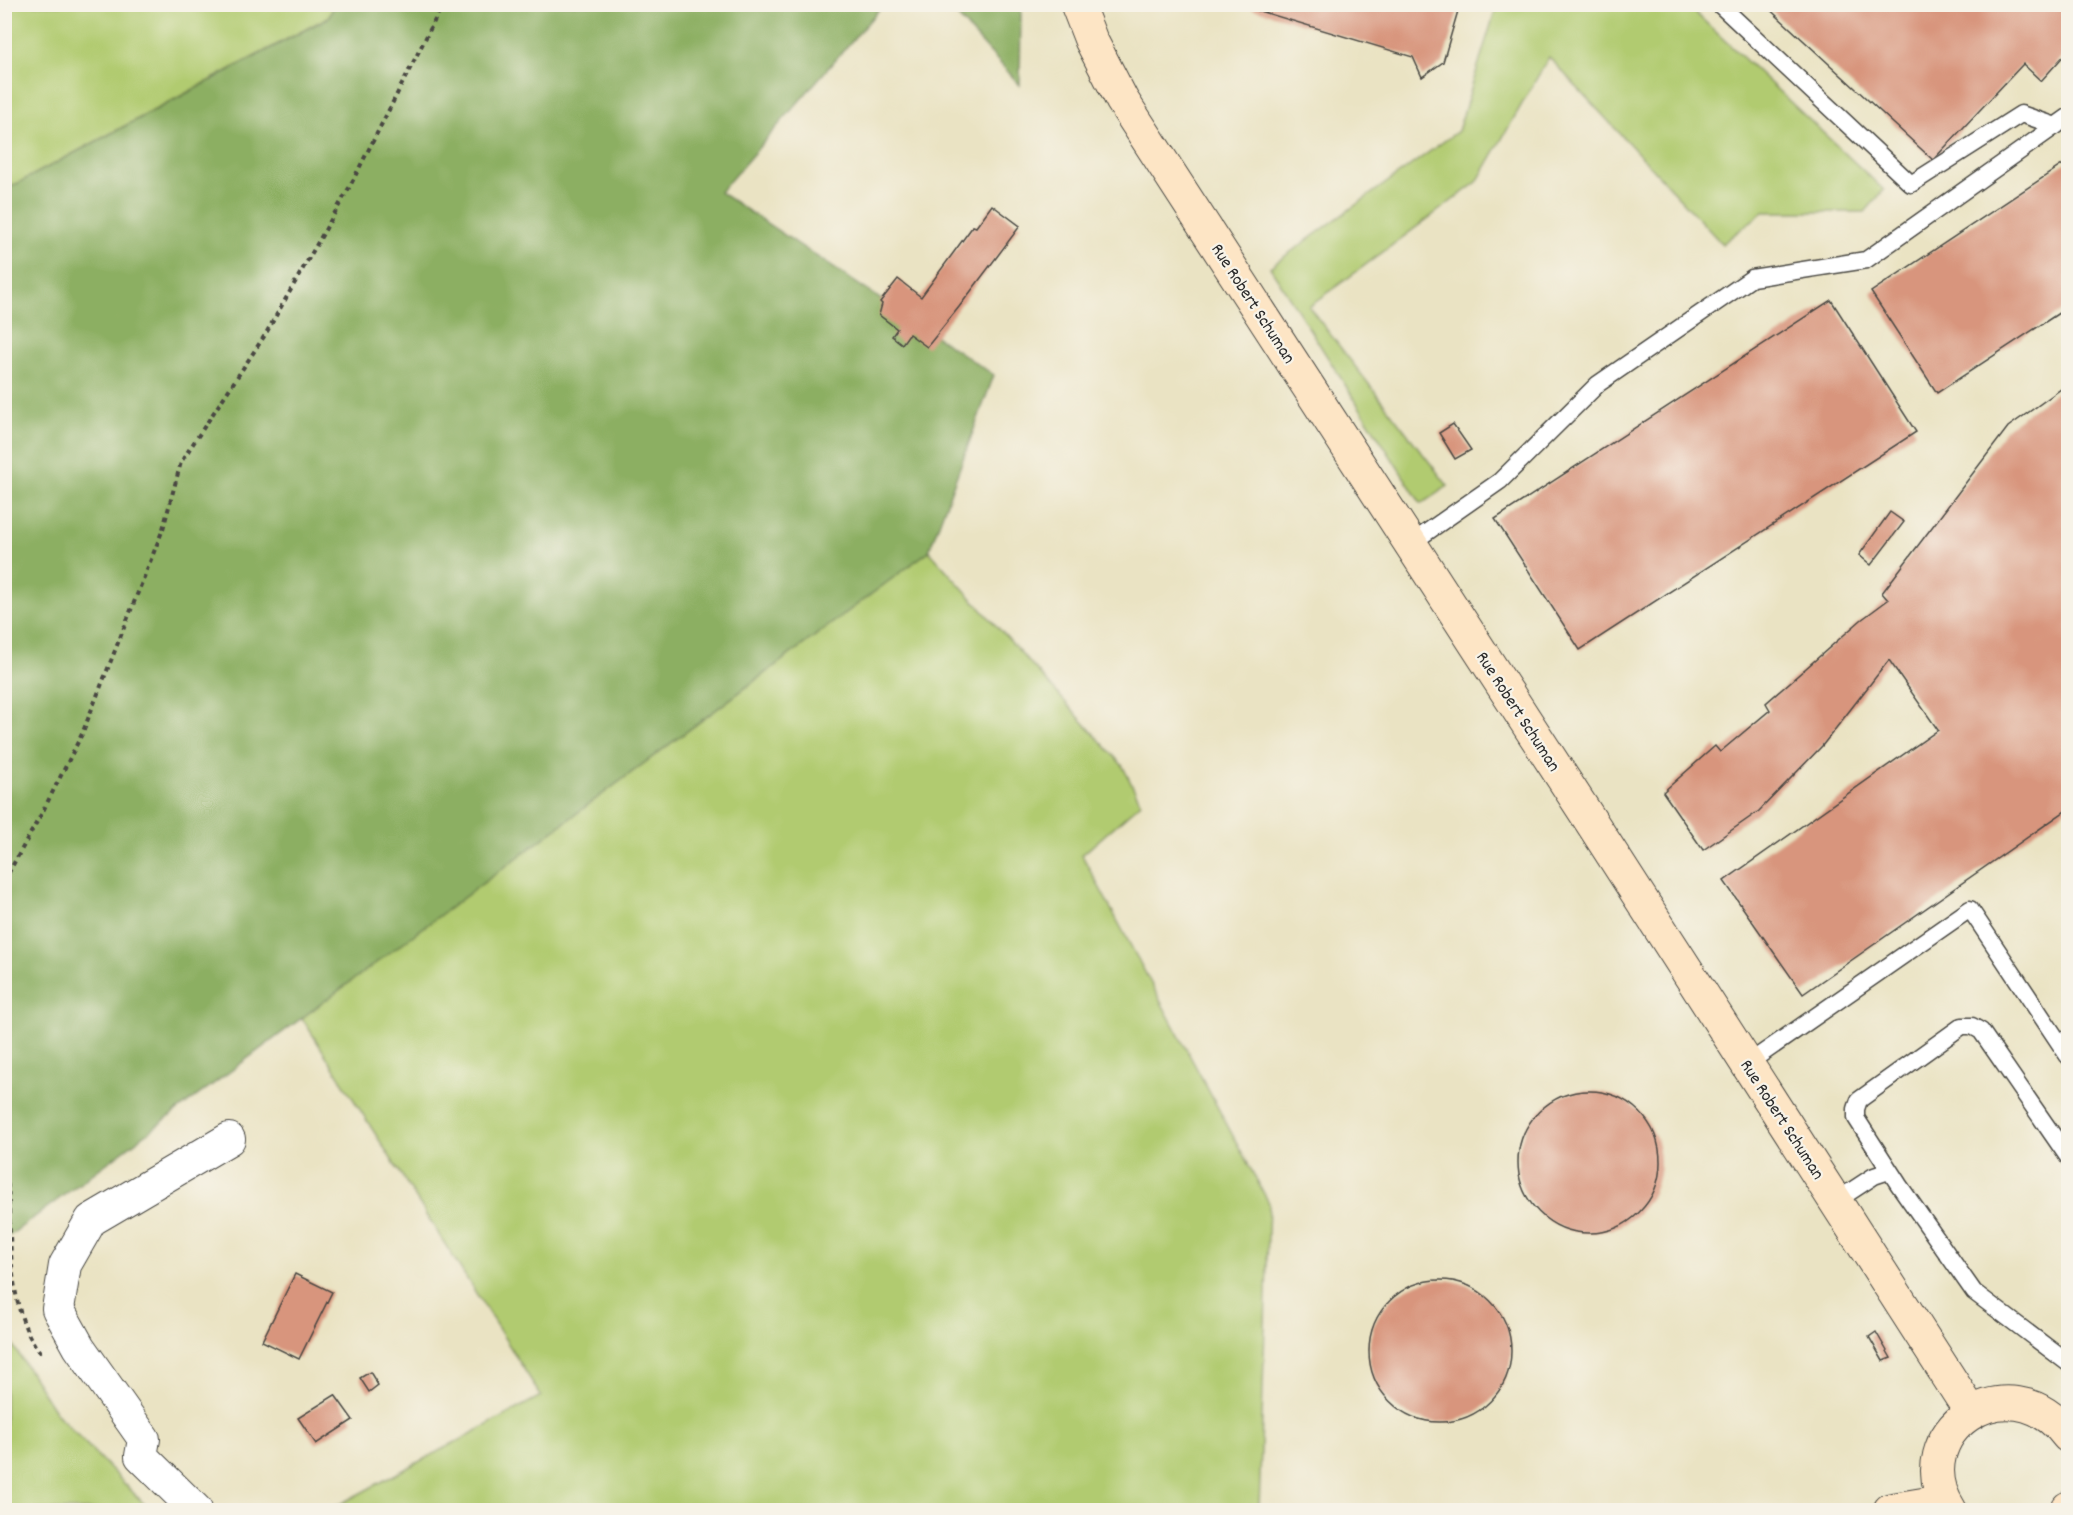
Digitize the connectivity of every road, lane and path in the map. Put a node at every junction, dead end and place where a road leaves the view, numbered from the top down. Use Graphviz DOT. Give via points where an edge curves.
graph roads {
  1 [pos="443,4"];
  2 [pos="1077,4"];
  3 [pos="1719,4"];
  4 [pos="2062,122"];
  5 [pos="1410,543"];
  6 [pos="4,881"];
  7 [pos="2068,1056"];
  8 [pos="1747,1064"];
  9 [pos="229,1139"];
  10 [pos="2068,1157"];
  11 [pos="1889,1171"];
  12 [pos="1836,1201"];
  13 [pos="2068,1363"];
  14 [pos="1971,1412"];
  15 [pos="2068,1436"];
  16 [pos="1947,1506"];
  17 [pos="196,1510"];
  18 [pos="1890,1510"];
  1 -- 6 [label="path" via="344,198 265,335 181,462 163,529 82,734"];
  2 -- 5 [label="street, Rue Robert Schuman" via="1122,100"];
  3 -- 4 [label="lane" via="1911,184 2021,114"];
  4 -- 5 [label="lane" via="1866,260 1752,278 1598,384 1500,481"];
  5 -- 8 [label="street, Rue Robert Schuman"];
  7 -- 8 [label="lane" via="1970,909"];
  8 -- 12 [label="street, Rue Robert Schuman"];
  9 -- 17 [label="street" via="91,1220 65,1265 58,1309 79,1347 144,1439 141,1456"];
  10 -- 11 [label="lane" via="1981,1031 1962,1026 1860,1100 1856,1118"];
  11 -- 12 [label="lane" via="1874,1176"];
  11 -- 13 [label="lane" via="1974,1292"];
  12 -- 14 [label="street, Rue Robert Schuman"];
  14 -- 15 [label="street" via="1997,1403 2025,1404 2058,1422"];
  14 -- 16 [label="street" via="1955,1426 1938,1462 1938,1482"];
  16 -- 18 [label="street"];
}
